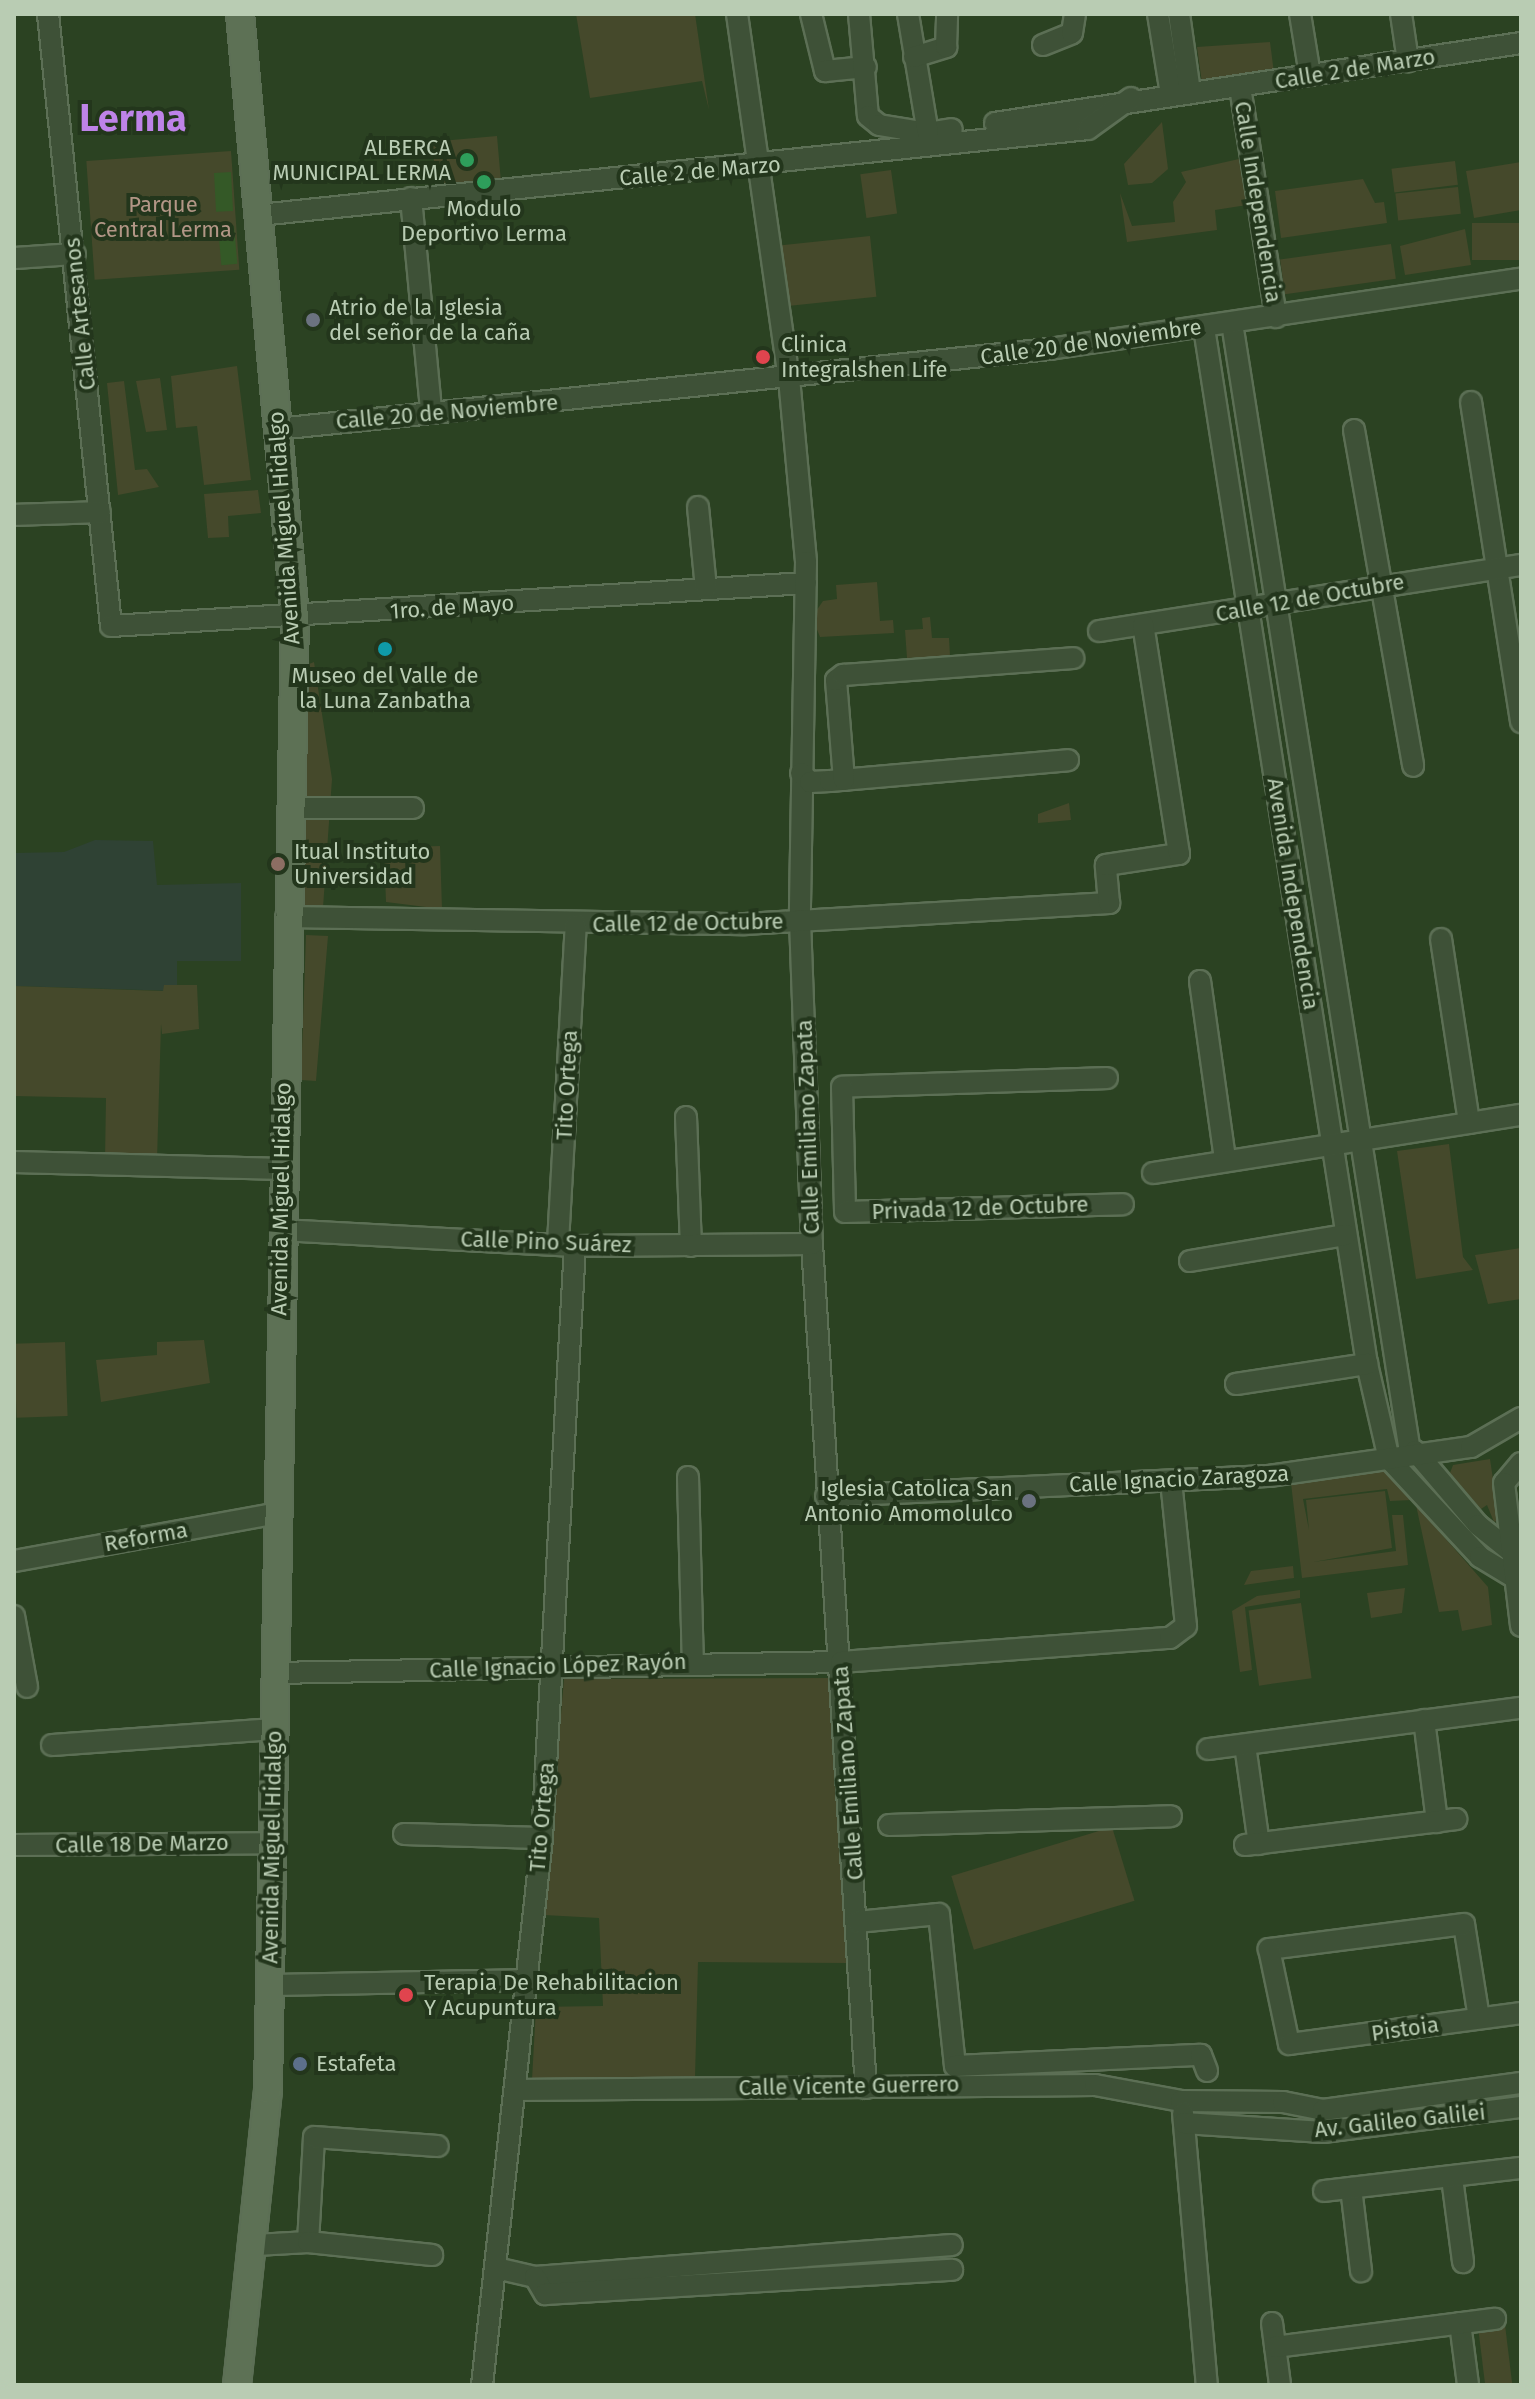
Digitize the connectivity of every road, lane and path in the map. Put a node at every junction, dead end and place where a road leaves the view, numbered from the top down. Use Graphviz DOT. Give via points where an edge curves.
graph roads {
  1 [pos="48,14"];
  2 [pos="240,14"];
  3 [pos="737,14"];
  4 [pos="811,14"];
  5 [pos="859,14"];
  6 [pos="908,14"];
  7 [pos="947,14"];
  8 [pos="1075,14"];
  9 [pos="1158,14"];
  10 [pos="1179,14"];
  11 [pos="1300,14"];
  12 [pos="1401,14"];
  13 [pos="1521,43"];
  14 [pos="1043,45"];
  15 [pos="914,57"];
  16 [pos="1408,61"];
  17 [pos="866,67"];
  18 [pos="1310,75"];
  19 [pos="1240,87"];
  20 [pos="1180,93"];
  21 [pos="1136,98"];
  22 [pos="928,133"];
  23 [pos="761,166"];
  24 [pos="411,198"];
  25 [pos="259,215"];
  26 [pos="75,254"];
  27 [pos="14,258"];
  28 [pos="1521,279"];
  29 [pos="1276,317"];
  30 [pos="1232,323"];
  31 [pos="1204,328"];
  32 [pos="789,378"];
  33 [pos="1471,402"];
  34 [pos="431,410"];
  35 [pos="277,429"];
  36 [pos="1354,430"];
  37 [pos="698,507"];
  38 [pos="100,512"];
  39 [pos="14,515"];
  40 [pos="1521,565"];
  41 [pos="1497,568"];
  42 [pos="806,583"];
  43 [pos="1383,585"];
  44 [pos="706,589"];
  45 [pos="1276,605"];
  46 [pos="1247,609"];
  47 [pos="108,614"];
  48 [pos="295,617"];
  49 [pos="1143,625"];
  50 [pos="1099,631"];
  51 [pos="1073,658"];
  52 [pos="1521,722"];
  53 [pos="1068,760"];
  54 [pos="1413,766"];
  55 [pos="801,773"];
  56 [pos="844,780"];
  57 [pos="290,808"];
  58 [pos="413,808"];
  59 [pos="1318,876"];
  60 [pos="1292,883"];
  61 [pos="286,917"];
  62 [pos="800,920"];
  63 [pos="576,926"];
  64 [pos="1441,939"];
  65 [pos="1200,981"];
  66 [pos="1107,1078"];
  67 [pos="1521,1115"];
  68 [pos="686,1117"];
  69 [pos="1469,1123"];
  70 [pos="1360,1138"];
  71 [pos="1332,1142"];
  72 [pos="843,1149"];
  73 [pos="809,1151"];
  74 [pos="1225,1160"];
  75 [pos="14,1162"];
  76 [pos="283,1169"];
  77 [pos="1153,1173"];
  78 [pos="1123,1204"];
  79 [pos="281,1230"];
  80 [pos="1346,1235"];
  81 [pos="812,1244"];
  82 [pos="566,1245"];
  83 [pos="691,1246"];
  84 [pos="1190,1261"];
  85 [pos="1382,1294"];
  86 [pos="1357,1298"];
  87 [pos="1367,1364"];
  88 [pos="1236,1384"];
  89 [pos="1521,1418"];
  90 [pos="1413,1452"];
  91 [pos="1389,1459"];
  92 [pos="1521,1463"];
  93 [pos="688,1477"];
  94 [pos="1171,1481"];
  95 [pos="1445,1485"];
  96 [pos="826,1496"];
  97 [pos="1429,1500"];
  98 [pos="277,1513"];
  99 [pos="1470,1532"];
  100 [pos="14,1561"];
  101 [pos="1517,1565"];
  102 [pos="14,1616"];
  103 [pos="1521,1626"];
  104 [pos="841,1662"];
  105 [pos="693,1663"];
  106 [pos="555,1668"];
  107 [pos="274,1673"];
  108 [pos="27,1687"];
  109 [pos="1521,1708"];
  110 [pos="1424,1720"];
  111 [pos="274,1729"];
  112 [pos="52,1745"];
  113 [pos="1245,1745"];
  114 [pos="1208,1749"];
  115 [pos="1171,1816"];
  116 [pos="889,1825"];
  117 [pos="404,1834"];
  118 [pos="542,1838"];
  119 [pos="271,1843"];
  120 [pos="14,1845"];
  121 [pos="857,1922"];
  122 [pos="522,1980"];
  123 [pos="270,1985"];
  124 [pos="1521,2013"];
  125 [pos="1479,2018"];
  126 [pos="1204,2063"];
  127 [pos="1521,2083"];
  128 [pos="866,2088"];
  129 [pos="515,2090"];
  130 [pos="1181,2101"];
  131 [pos="1265,2102"];
  132 [pos="1521,2107"];
  133 [pos="1323,2110"];
  134 [pos="1184,2123"];
  135 [pos="1264,2131"];
  136 [pos="1323,2132"];
  137 [pos="438,2146"];
  138 [pos="1521,2168"];
  139 [pos="1452,2178"];
  140 [pos="1351,2188"];
  141 [pos="1324,2191"];
  142 [pos="308,2242"];
  143 [pos="256,2245"];
  144 [pos="952,2245"];
  145 [pos="432,2255"];
  146 [pos="1463,2262"];
  147 [pos="496,2268"];
  148 [pos="952,2270"];
  149 [pos="1361,2271"];
  150 [pos="535,2277"];
  151 [pos="1495,2319"];
  152 [pos="1272,2323"];
  153 [pos="1460,2323"];
  154 [pos="1275,2347"];
  155 [pos="237,2385"];
  156 [pos="482,2385"];
  157 [pos="1207,2385"];
  158 [pos="1280,2385"];
  159 [pos="1468,2385"];
  1 -- 26 [label="street, Calle Artesanos"];
  2 -- 25 [label="main road, Avenida Miguel Hidalgo"];
  3 -- 23 [label="street, Calle Emiliano Zapata"];
  4 -- 17 [label="street" via="825,71"];
  5 -- 17 [label="street"];
  6 -- 15 [label="street"];
  7 -- 15 [label="street" via="946,47"];
  8 -- 14 [label="street" via="1072,33"];
  9 -- 20 [label="street"];
  10 -- 20 [label="street"];
  11 -- 18 [label="street"];
  12 -- 16 [label="street"];
  13 -- 16 [label="street, Calle 2 de Marzo"];
  15 -- 22 [label="street"];
  16 -- 18 [label="street, Calle 2 de Marzo"];
  17 -- 22 [label="street" via="873,122"];
  18 -- 19 [label="street, Calle 2 de Marzo"];
  19 -- 20 [label="street, Calle 2 de Marzo"];
  19 -- 29 [label="street, Calle Independencia"];
  20 -- 21 [label="street, Calle 2 de Marzo"];
  21 -- 22 [label="street"];
  21 -- 23 [label="street, Calle 2 de Marzo" via="1088,129"];
  23 -- 24 [label="street, Calle 2 de Marzo"];
  23 -- 32 [label="street, Calle Emiliano Zapata"];
  24 -- 25 [label="street, Calle 2 de Marzo"];
  24 -- 34 [label="street"];
  25 -- 35 [label="main road, Avenida Miguel Hidalgo"];
  26 -- 27 [label="street"];
  26 -- 38 [label="street, Calle Artesanos"];
  28 -- 29 [label="street, Calle 20 de Noviembre"];
  29 -- 30 [label="street, Calle 20 de Noviembre"];
  30 -- 31 [label="street, Calle 20 de Noviembre"];
  30 -- 45 [label="street, Avenida Independencia"];
  31 -- 32 [label="street, Calle 20 de Noviembre"];
  31 -- 46 [label="street, Avenida Independencia"];
  32 -- 34 [label="street, Calle 20 de Noviembre"];
  32 -- 42 [label="street, Calle Emiliano Zapata"];
  33 -- 41 [label="street"];
  34 -- 35 [label="street, Calle 20 de Noviembre"];
  35 -- 48 [label="main road, Avenida Miguel Hidalgo"];
  36 -- 43 [label="street"];
  37 -- 44 [label="street"];
  38 -- 39 [label="street"];
  38 -- 47 [label="street, Calle Artesanos"];
  40 -- 41 [label="street, Calle 12 de Octubre"];
  41 -- 43 [label="street, Calle 12 de Octubre"];
  41 -- 52 [label="street"];
  42 -- 44 [label="street, 1ro. de Mayo"];
  42 -- 55 [label="street, Calle Emiliano Zapata"];
  43 -- 45 [label="street, Calle 12 de Octubre"];
  43 -- 54 [label="street"];
  44 -- 48 [label="street, 1ro. de Mayo"];
  45 -- 46 [label="street, Calle 12 de Octubre"];
  45 -- 59 [label="street, Avenida Independencia"];
  46 -- 49 [label="street, Calle 12 de Octubre"];
  46 -- 60 [label="street, Avenida Independencia"];
  47 -- 48 [label="street, 1ro. de Mayo" via="115,627"];
  48 -- 57 [label="main road, Avenida Miguel Hidalgo"];
  49 -- 50 [label="street, Calle 12 de Octubre"];
  49 -- 62 [label="street, Calle 12 de Octubre" via="1179,854 1106,865 1109,903"];
  51 -- 56 [label="street" via="843,675 836,680"];
  53 -- 56 [label="street"];
  55 -- 56 [label="street" via="810,782"];
  55 -- 62 [label="street, Calle Emiliano Zapata"];
  57 -- 58 [label="street"];
  57 -- 61 [label="main road, Avenida Miguel Hidalgo"];
  59 -- 60 [label="street"];
  59 -- 70 [label="street, Avenida Independencia"];
  60 -- 71 [label="street, Avenida Independencia"];
  61 -- 63 [label="street, Calle 12 de Octubre"];
  61 -- 76 [label="main road, Avenida Miguel Hidalgo"];
  62 -- 63 [label="street, Calle 12 de Octubre"];
  62 -- 73 [label="street, Calle Emiliano Zapata"];
  63 -- 82 [label="street, Tito Ortega"];
  64 -- 69 [label="street"];
  65 -- 74 [label="street"];
  66 -- 72 [label="street, Privada 12 de Octubre" via="842,1087"];
  67 -- 69 [label="street"];
  68 -- 83 [label="street"];
  69 -- 70 [label="street"];
  70 -- 71 [label="street"];
  70 -- 85 [label="street, Avenida Independencia"];
  71 -- 74 [label="street"];
  71 -- 80 [label="street, Avenida Independencia"];
  72 -- 73 [label="street"];
  72 -- 78 [label="street, Privada 12 de Octubre" via="845,1212"];
  73 -- 81 [label="street, Calle Emiliano Zapata"];
  74 -- 77 [label="street"];
  75 -- 76 [label="street"];
  76 -- 79 [label="main road, Avenida Miguel Hidalgo"];
  79 -- 82 [label="street, Calle Pino Suárez"];
  79 -- 98 [label="main road, Avenida Miguel Hidalgo"];
  80 -- 84 [label="street"];
  80 -- 86 [label="street, Avenida Independencia"];
  81 -- 83 [label="street, Calle Pino Suárez"];
  81 -- 96 [label="street, Calle Emiliano Zapata"];
  82 -- 83 [label="street, Calle Pino Suárez"];
  82 -- 106 [label="street, Tito Ortega"];
  85 -- 86 [label="street"];
  85 -- 90 [label="street, Avenida Independencia"];
  86 -- 87 [label="street, Avenida Independencia"];
  87 -- 88 [label="street"];
  87 -- 91 [label="street, Avenida Independencia"];
  89 -- 90 [label="street, Calle Ignacio Zaragoza" via="1490,1442"];
  90 -- 91 [label="street, Calle Ignacio Zaragoza"];
  90 -- 95 [label="street"];
  91 -- 94 [label="street, Calle Ignacio Zaragoza"];
  91 -- 97 [label="street"];
  92 -- 101 [label="street" via="1504,1483"];
  93 -- 105 [label="street"];
  94 -- 96 [label="street, Calle Ignacio Zaragoza"];
  94 -- 104 [label="street, Calle Ignacio López Rayón" via="1186,1626 1170,1638"];
  95 -- 97 [label="street"];
  95 -- 99 [label="street"];
  96 -- 104 [label="street, Calle Emiliano Zapata"];
  97 -- 99 [label="street"];
  98 -- 100 [label="street, Reforma"];
  98 -- 107 [label="main road, Avenida Miguel Hidalgo"];
  99 -- 101 [label="street"];
  101 -- 103 [label="street"];
  102 -- 108 [label="street"];
  104 -- 105 [label="street, Calle Ignacio López Rayón"];
  104 -- 121 [label="street, Calle Emiliano Zapata"];
  105 -- 106 [label="street, Calle Ignacio López Rayón"];
  106 -- 107 [label="street, Calle Ignacio López Rayón"];
  106 -- 118 [label="street, Tito Ortega"];
  107 -- 111 [label="main road, Avenida Miguel Hidalgo"];
  109 -- 110 [label="street"];
  110 -- 113 [label="street"];
  110 -- 113 [label="street" via="1447,1821 1252,1844"];
  111 -- 112 [label="street"];
  111 -- 119 [label="main road, Avenida Miguel Hidalgo"];
  113 -- 114 [label="street"];
  115 -- 116 [label="street"];
  117 -- 118 [label="street"];
  118 -- 122 [label="street, Tito Ortega"];
  119 -- 120 [label="street, Calle 18 De Marzo"];
  119 -- 123 [label="main road, Avenida Miguel Hidalgo"];
  121 -- 126 [label="street" via="939,1914 955,2066"];
  121 -- 128 [label="street, Calle Emiliano Zapata"];
  122 -- 123 [label="street"];
  122 -- 129 [label="street, Tito Ortega"];
  123 -- 143 [label="main road, Avenida Miguel Hidalgo"];
  124 -- 125 [label="street, Pistoia"];
  125 -- 125 [label="street, Pistoia" via="1464,1924 1269,1949 1289,2044"];
  127 -- 133 [label="street, Calle Vicente Guerrero"];
  128 -- 129 [label="street, Calle Vicente Guerrero"];
  128 -- 130 [label="street, Calle Vicente Guerrero" via="1095,2085"];
  129 -- 147 [label="street, Tito Ortega"];
  130 -- 131 [label="street, Calle Vicente Guerrero"];
  130 -- 134 [label="street"];
  131 -- 133 [label="street, Calle Vicente Guerrero"];
  131 -- 135 [label="street"];
  132 -- 136 [label="street, Av. Galileo Galilei"];
  133 -- 136 [label="street"];
  134 -- 135 [label="street, Av. Galileo Galilei"];
  134 -- 157 [label="street"];
  135 -- 136 [label="street, Av. Galileo Galilei"];
  137 -- 142 [label="street" via="314,2137"];
  138 -- 139 [label="street"];
  139 -- 140 [label="street"];
  139 -- 146 [label="street"];
  140 -- 141 [label="street"];
  140 -- 149 [label="street"];
  142 -- 143 [label="street"];
  142 -- 145 [label="street"];
  143 -- 155 [label="main road, Avenida Miguel Hidalgo"];
  144 -- 150 [label="street"];
  147 -- 150 [label="street"];
  147 -- 156 [label="street, Tito Ortega"];
  148 -- 150 [label="street" via="545,2294"];
  151 -- 153 [label="street"];
  152 -- 154 [label="street"];
  153 -- 154 [label="street"];
  153 -- 159 [label="street"];
  154 -- 158 [label="street"];
}
